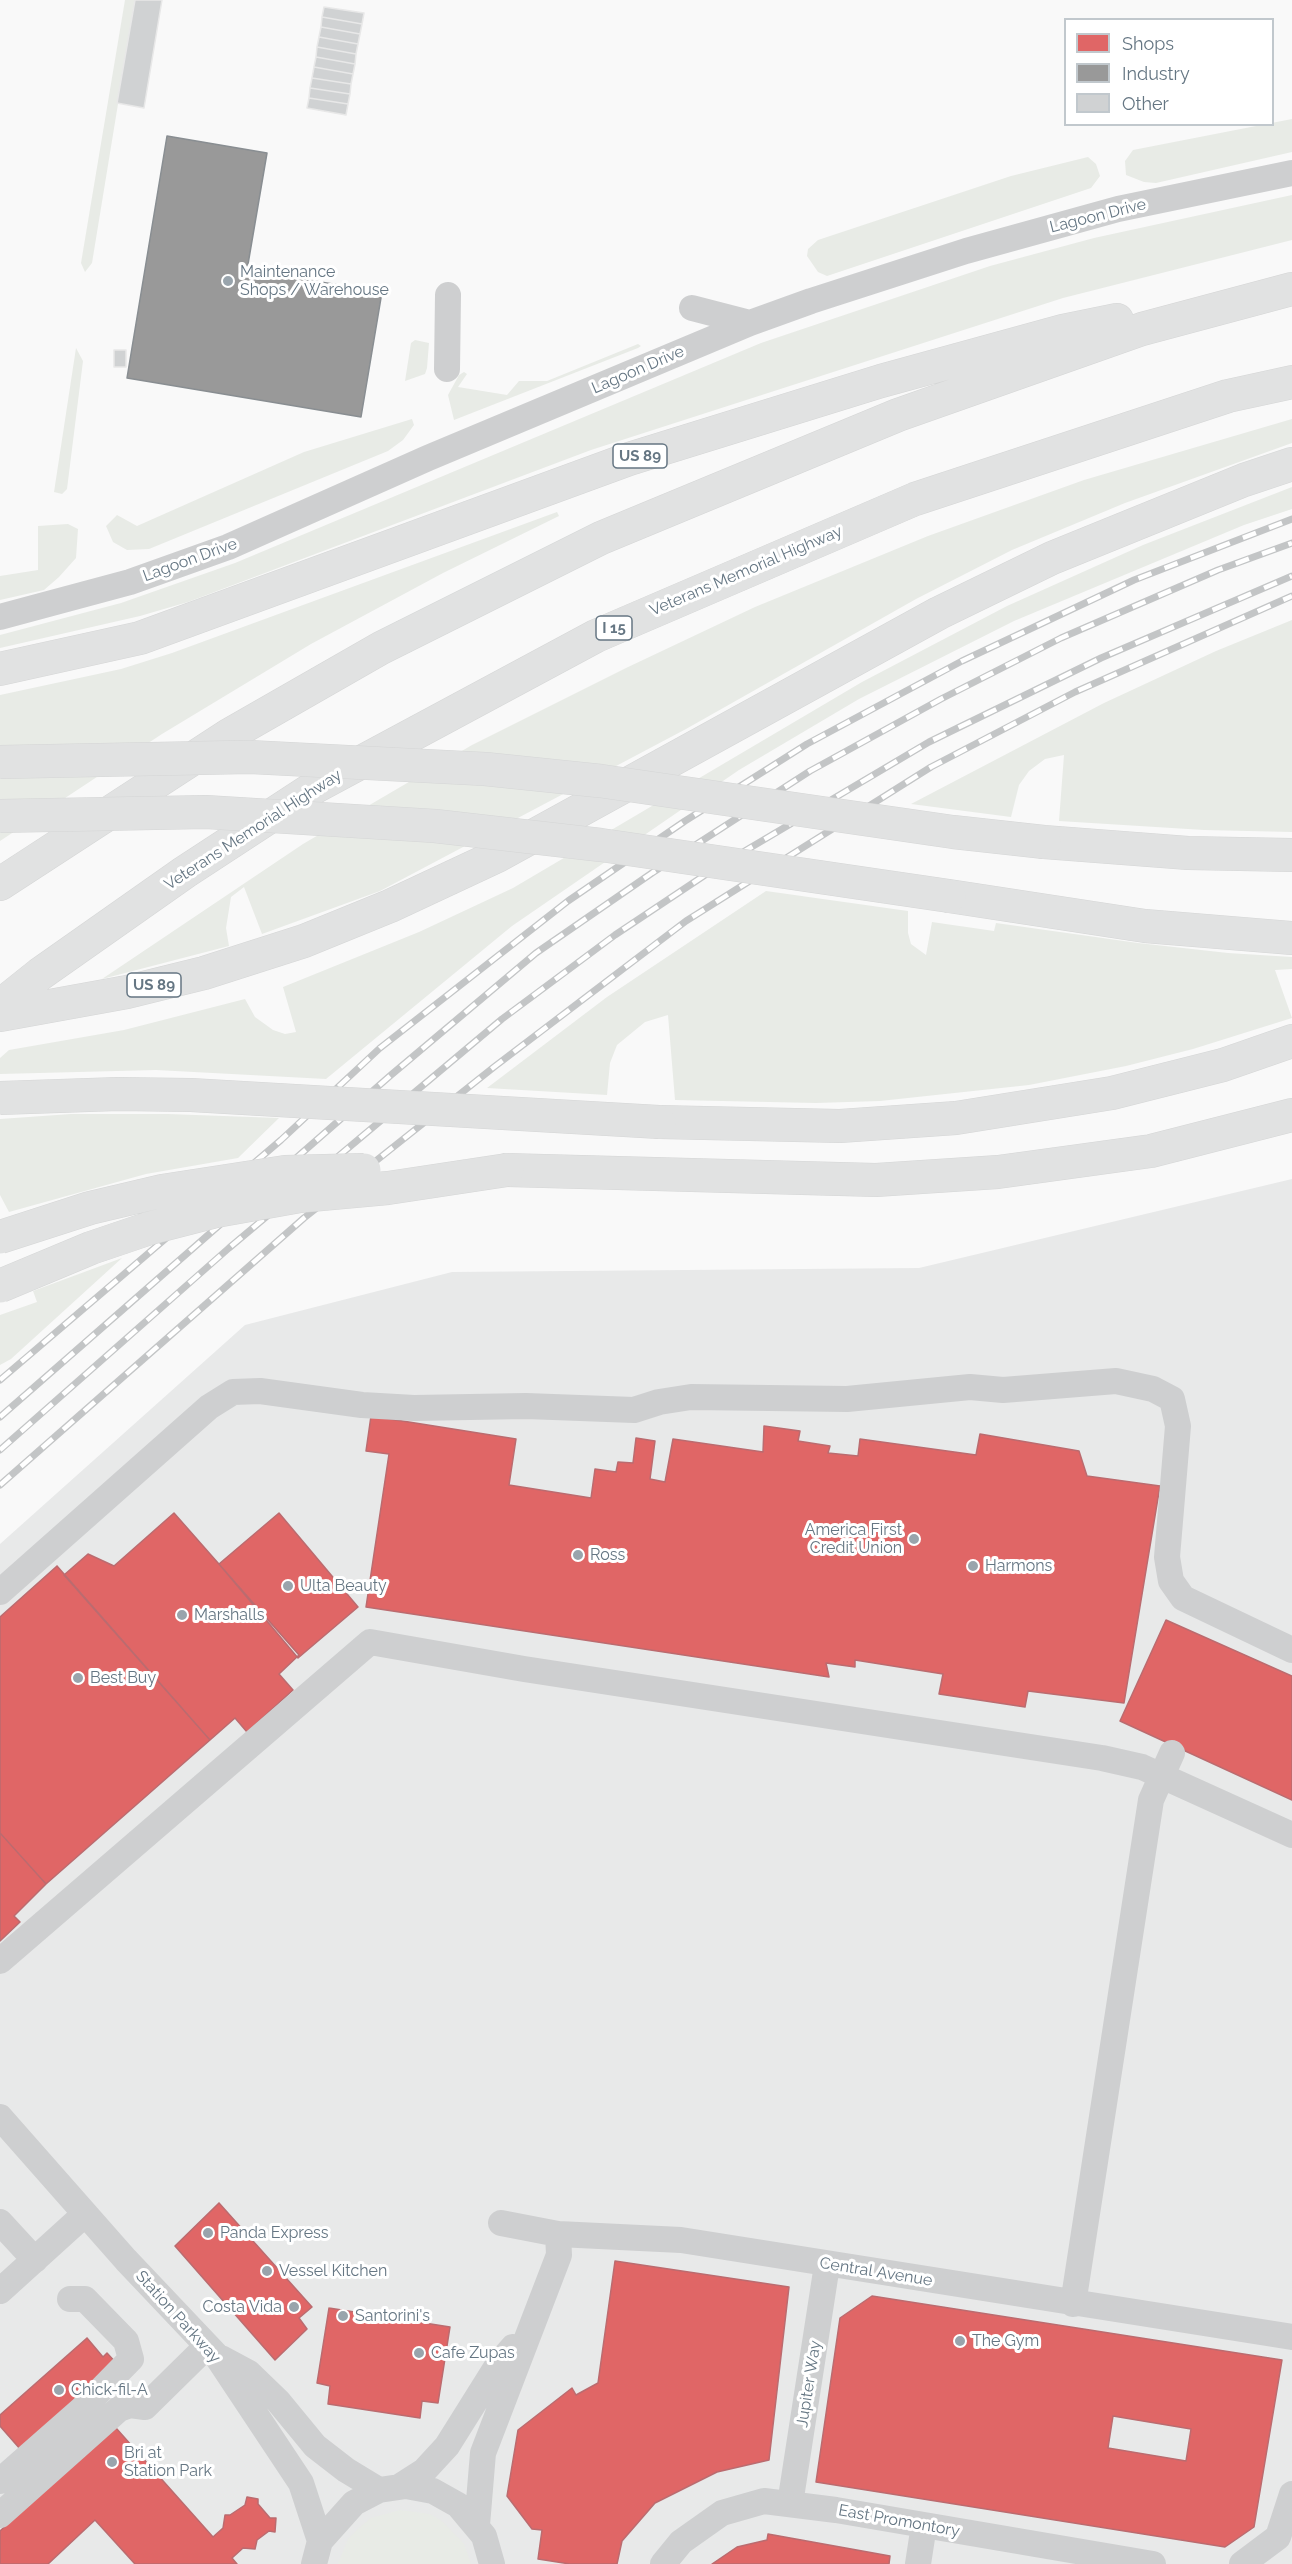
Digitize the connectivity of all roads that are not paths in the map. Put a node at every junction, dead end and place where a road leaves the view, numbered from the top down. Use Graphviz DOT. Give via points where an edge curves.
graph roads {
  1 [pos="1292,173"];
  2 [pos="1292,284"];
  3 [pos="1292,289"];
  4 [pos="448,296"];
  5 [pos="692,308"];
  6 [pos="750,323"];
  7 [pos="447,369"];
  8 [pos="1292,382"];
  9 [pos="1292,464"];
  10 [pos="0,617"];
  11 [pos="0,669"];
  12 [pos="0,762"];
  13 [pos="0,816"];
  14 [pos="1292,855"];
  15 [pos="0,884"];
  16 [pos="1292,938"];
  17 [pos="0,1006"];
  18 [pos="0,1015"];
  19 [pos="1278,1046"];
  20 [pos="0,1098"];
  21 [pos="1292,1116"];
  22 [pos="507,1170"];
  23 [pos="0,1237"];
  24 [pos="0,1286"];
  25 [pos="0,1592"];
  26 [pos="1292,1650"];
  27 [pos="1172,1753"];
  28 [pos="1162,1776"];
  29 [pos="1292,1834"];
  30 [pos="0,1961"];
  31 [pos="0,2116"];
  32 [pos="85,2214"];
  33 [pos="0,2222"];
  34 [pos="501,2223"];
  35 [pos="558,2234"];
  36 [pos="35,2260"];
  37 [pos="827,2265"];
  38 [pos="0,2291"];
  39 [pos="70,2300"];
  40 [pos="1073,2304"];
  41 [pos="529,2328"];
  42 [pos="1292,2337"];
  43 [pos="212,2351"];
  44 [pos="0,2481"];
  45 [pos="389,2488"];
  46 [pos="1292,2494"];
  47 [pos="790,2504"];
  48 [pos="0,2515"];
  49 [pos="477,2525"];
  50 [pos="924,2525"];
  51 [pos="317,2553"];
  52 [pos="496,2559"];
  53 [pos="663,2564"];
  54 [pos="918,2564"];
  55 [pos="1154,2564"];
  56 [pos="1242,2564"];
  1 -- 6 [label="street, Lagoon Drive" via="1118,209 966,251"];
  2 -- 11 [label="highway, US 89" via="1063,331 881,381 628,459 140,638"];
  3 -- 15 [label="highway" via="1142,329 898,415 601,538 381,648 249,723"];
  4 -- 7 [label="street"];
  5 -- 6 [label="street"];
  6 -- 10 [label="street, Lagoon Drive" via="228,547 130,582"];
  8 -- 17 [label="highway, Veterans Memorial Highway / I 15" via="1228,396 915,499 596,636 315,787 185,872"];
  9 -- 18 [label="highway, US 89" via="1052,558 959,603 497,856 390,906 304,941 204,973 137,990"];
  12 -- 14 [label="highway, bridge" via="250,757 451,766 601,781 1044,842 1188,853"];
  13 -- 16 [label="highway, bridge" via="206,812 412,825 601,845 1145,926"];
  19 -- 20 [label="highway, bridge" via="1112,1093 956,1118 840,1126 659,1122 191,1095"];
  21 -- 22 [label="highway" via="1151,1151 998,1172 876,1180"];
  22 -- 23 [label="highway, bridge" via="337,1170 246,1177 129,1198"];
  22 -- 24 [label="highway, bridge" via="388,1188 300,1196 216,1211 91,1248"];
  25 -- 26 [label="street" via="209,1407 233,1392 260,1391 414,1408 526,1406 634,1410 691,1397 847,1399 970,1387 1003,1390 1116,1381 1154,1389 1172,1399 1178,1426 1167,1557 1171,1581 1183,1598"];
  27 -- 28 [label="street"];
  28 -- 29 [label="street"];
  28 -- 30 [label="street" via="1102,1758 370,1642"];
  28 -- 40 [label="street" via="1151,1800"];
  31 -- 32 [label="street, Station Parkway"];
  32 -- 36 [label="street"];
  32 -- 43 [label="street, Station Parkway"];
  33 -- 36 [label="street"];
  34 -- 35 [label="street, Central Avenue"];
  35 -- 37 [label="street, Central Avenue" via="681,2240"];
  35 -- 41 [label="street" via="559,2255"];
  36 -- 38 [label="street"];
  37 -- 40 [label="street, Central Avenue"];
  37 -- 47 [label="street, Jupiter Way"];
  39 -- 44 [label="street" via="85,2299 126,2341 131,2359 82,2409"];
  40 -- 42 [label="street, Central Avenue"];
  41 -- 45 [label="street" via="499,2363 447,2446 424,2471"];
  41 -- 49 [label="street" via="483,2453"];
  43 -- 45 [label="street" via="249,2373 315,2446 346,2470"];
  43 -- 48 [label="street" via="145,2408 130,2405 119,2409"];
  43 -- 51 [label="street, Station Parkway" via="301,2483"];
  45 -- 49 [label="street" via="434,2491 458,2505"];
  45 -- 51 [label="street" via="354,2503"];
  46 -- 56 [label="street" via="1278,2537"];
  47 -- 50 [label="street, East Promontory"];
  47 -- 53 [label="street, East Promontory" via="764,2501 722,2512 681,2542"];
  49 -- 52 [label="street"];
  50 -- 54 [label="street"];
  50 -- 55 [label="street, East Promontory"];
}
